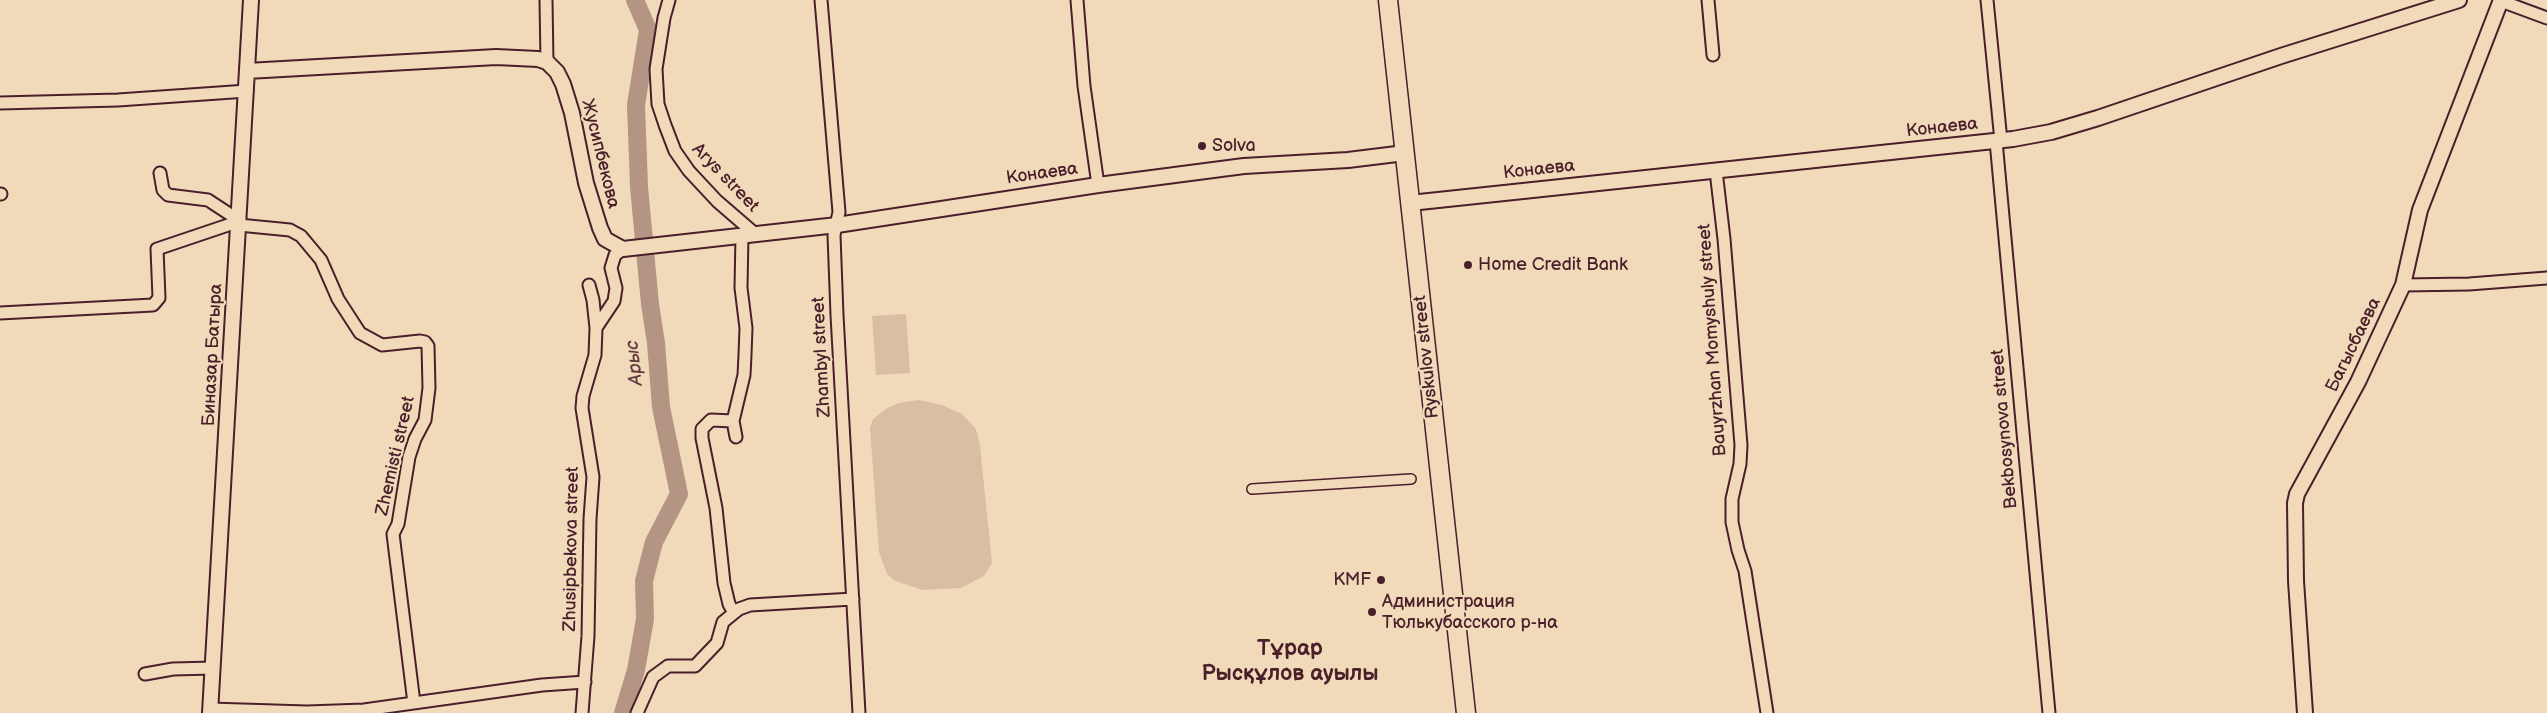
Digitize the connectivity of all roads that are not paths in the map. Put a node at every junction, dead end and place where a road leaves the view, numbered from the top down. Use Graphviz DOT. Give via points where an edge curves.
graph roads {
  1 [pos="251,0"];
  2 [pos="546,0"];
  3 [pos="669,0"];
  4 [pos="821,0"];
  5 [pos="1077,0"];
  6 [pos="1388,0"];
  7 [pos="1708,0"];
  8 [pos="1987,0"];
  9 [pos="2459,0"];
  10 [pos="2498,0"];
  11 [pos="2547,18"];
  12 [pos="1713,55"];
  13 [pos="548,62"];
  14 [pos="247,72"];
  15 [pos="247,92"];
  16 [pos="0,103"];
  17 [pos="1999,141"];
  18 [pos="1405,153"];
  19 [pos="1716,171"];
  20 [pos="160,173"];
  21 [pos="1098,185"];
  22 [pos="1410,203"];
  23 [pos="239,223"];
  24 [pos="837,225"];
  25 [pos="748,234"];
  26 [pos="623,249"];
  27 [pos="2547,278"];
  28 [pos="589,285"];
  29 [pos="2403,285"];
  30 [pos="0,314"];
  31 [pos="596,328"];
  32 [pos="733,421"];
  33 [pos="736,437"];
  34 [pos="1410,478"];
  35 [pos="1252,489"];
  36 [pos="853,599"];
  37 [pos="734,613"];
  38 [pos="213,668"];
  39 [pos="145,674"];
  40 [pos="585,682"];
  41 [pos="414,703"];
  42 [pos="210,711"];
  43 [pos="364,711"];
  44 [pos="582,713"];
  45 [pos="637,713"];
  46 [pos="859,713"];
  47 [pos="1466,713"];
  48 [pos="1767,713"];
  49 [pos="2049,713"];
  50 [pos="2306,713"];
  1 -- 14 [label="street, Биназар Батыра"];
  2 -- 13 [label="street"];
  3 -- 25 [label="street, Arys street" via="656,69 658,104 665,125 675,151 689,171"];
  4 -- 24 [label="street, Zhambyl street" via="839,212"];
  5 -- 21 [label="street" via="1084,86"];
  6 -- 18 [label="main road, Ryskulov street"];
  7 -- 12 [label="street"];
  8 -- 17 [label="street, Bekbosynova street"];
  9 -- 17 [label="street, Конаева" via="2098,118 2050,132"];
  10 -- 11 [label="street"];
  10 -- 29 [label="street, Багысбаева" via="2420,210"];
  13 -- 14 [label="street" via="496,57"];
  13 -- 26 [label="street, Жусипбекова" via="557,72 572,113 586,183 600,228 605,239"];
  14 -- 15 [label="street, Биназар Батыра"];
  15 -- 16 [label="street"];
  15 -- 23 [label="street, Биназар Батыра"];
  17 -- 19 [label="street, Конаева"];
  17 -- 49 [label="street, Bekbosynova street"];
  18 -- 21 [label="street, Конаева" via="1244,166"];
  18 -- 22 [label="main road, Ryskulov street"];
  19 -- 22 [label="street, Конаева"];
  19 -- 48 [label="street, Bauyrzhan Momyshuly street" via="1741,445 1732,499 1732,522 1746,571"];
  20 -- 23 [label="street" via="163,190 168,195 208,200"];
  21 -- 24 [label="street, Конаева"];
  22 -- 47 [label="main road, Ryskulov street"];
  23 -- 30 [label="street" via="157,249 159,298 153,305"];
  23 -- 38 [label="street, Биназар Батыра"];
  23 -- 41 [label="street, Zhemisti street" via="290,230 301,236 321,260 349,318 365,336 382,345 420,341 428,346 429,388 425,420 409,457 398,524 393,534"];
  24 -- 25 [label="street, Конаева"];
  24 -- 36 [label="street, Zhambyl street" via="834,235 837,315"];
  25 -- 26 [label="street, Конаева"];
  25 -- 32 [label="street, Arys street" via="742,307 746,355"];
  26 -- 31 [label="street" via="615,255 611,268 616,288 614,301"];
  27 -- 29 [label="street"];
  28 -- 31 [label="street, Zhusipbekova street"];
  29 -- 50 [label="street, Багысбаева" via="2358,382 2297,494 2296,581"];
  31 -- 40 [label="street, Zhusipbekova street" via="595,355 582,408 593,477"];
  32 -- 33 [label="street, Arys street"];
  32 -- 37 [label="street" via="711,420 702,429 705,462 716,508 724,583"];
  34 -- 35 [label="street"];
  36 -- 37 [label="street" via="750,605"];
  36 -- 46 [label="street, Zhambyl street"];
  37 -- 45 [label="street" via="724,622 718,643 694,666 668,666 652,677"];
  38 -- 39 [label="street" via="173,668"];
  38 -- 42 [label="street, Биназар Батыра"];
  40 -- 41 [label="street" via="542,684"];
  40 -- 44 [label="street, Zhusipbekova street"];
  41 -- 43 [label="street"];
  42 -- 43 [label="street"];
}
